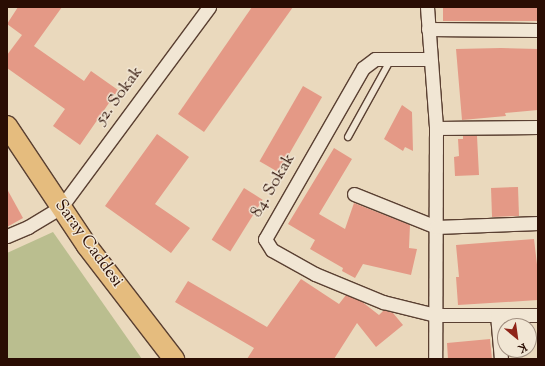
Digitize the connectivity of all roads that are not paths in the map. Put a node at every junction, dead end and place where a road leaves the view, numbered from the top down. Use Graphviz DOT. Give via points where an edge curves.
graph roads {
  1 [pos="209,7"];
  2 [pos="427,7"];
  3 [pos="428,29"];
  4 [pos="538,30"];
  5 [pos="391,59"];
  6 [pos="430,59"];
  7 [pos="7,126"];
  8 [pos="538,127"];
  9 [pos="436,128"];
  10 [pos="348,137"];
  11 [pos="354,194"];
  12 [pos="61,207"];
  13 [pos="538,223"];
  14 [pos="436,227"];
  15 [pos="7,236"];
  16 [pos="435,315"];
  17 [pos="497,315"];
  18 [pos="538,315"];
  19 [pos="174,359"];
  20 [pos="435,359"];
  21 [pos="501,359"];
  1 -- 12 [label="street, 52. Sokak"];
  2 -- 3 [label="street"];
  3 -- 4 [label="street"];
  3 -- 6 [label="street"];
  5 -- 6 [label="street, 84. Sokak"];
  5 -- 10 [label="lane"];
  5 -- 16 [label="street, 84. Sokak" via="375,59 362,68 265,238 272,250 315,274 383,302"];
  6 -- 9 [label="street"];
  7 -- 12 [label="main road, Saray Caddesi"];
  8 -- 9 [label="street"];
  9 -- 14 [label="street"];
  11 -- 14 [label="street"];
  12 -- 15 [label="street" via="28,227"];
  12 -- 19 [label="main road, Saray Caddesi" via="87,246"];
  13 -- 14 [label="street"];
  14 -- 16 [label="street"];
  16 -- 17 [label="street"];
  16 -- 20 [label="street"];
  17 -- 18 [label="street"];
  17 -- 21 [label="street"];
}
